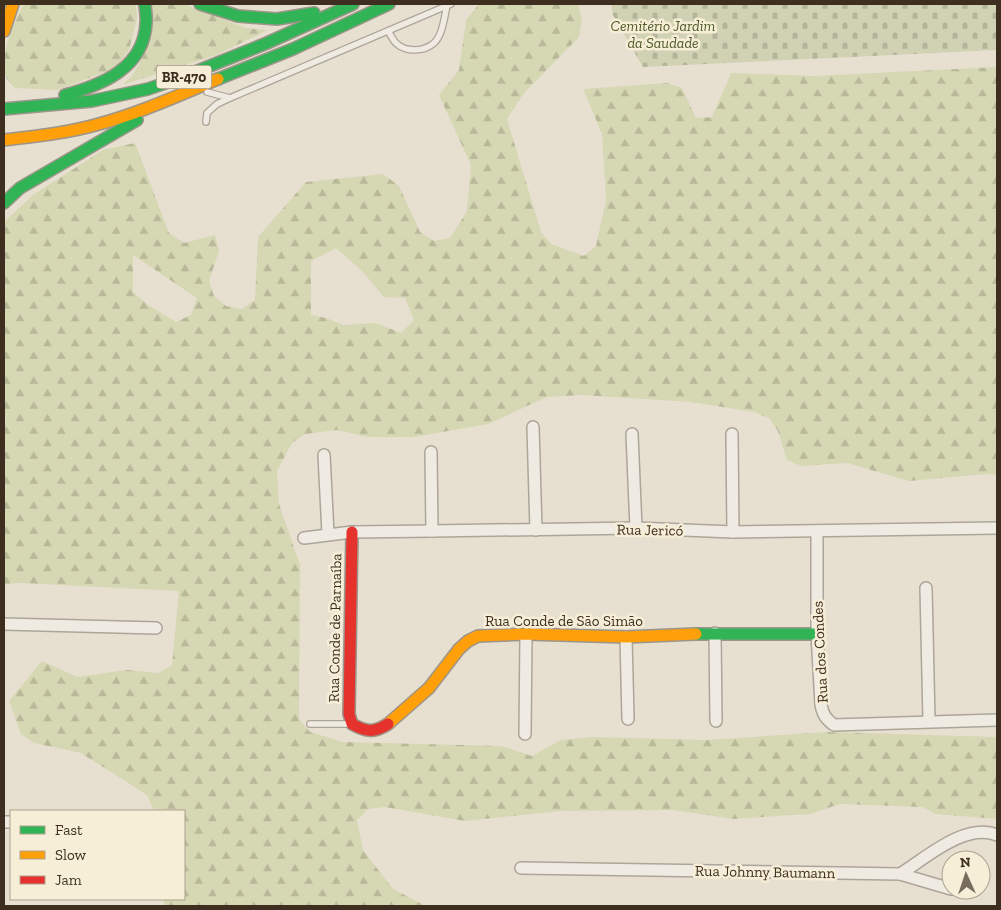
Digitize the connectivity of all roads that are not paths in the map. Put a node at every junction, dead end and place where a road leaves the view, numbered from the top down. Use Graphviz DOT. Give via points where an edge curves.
graph roads {
  1 [pos="13,4"];
  2 [pos="145,4"];
  3 [pos="200,4"];
  4 [pos="345,4"];
  5 [pos="353,4"];
  6 [pos="389,4"];
  7 [pos="449,5"];
  8 [pos="4,31"];
  9 [pos="388,31"];
  10 [pos="195,89"];
  11 [pos="176,97"];
  12 [pos="230,98"];
  13 [pos="4,106"];
  14 [pos="4,110"];
  15 [pos="206,122"];
  16 [pos="4,140"];
  17 [pos="4,202"];
  18 [pos="533,427"];
  19 [pos="632,434"];
  20 [pos="732,434"];
  21 [pos="431,452"];
  22 [pos="324,455"];
  23 [pos="636,528"];
  24 [pos="997,528"];
  25 [pos="536,530"];
  26 [pos="432,531"];
  27 [pos="817,531"];
  28 [pos="352,532"];
  29 [pos="733,532"];
  30 [pos="328,534"];
  31 [pos="304,538"];
  32 [pos="926,588"];
  33 [pos="4,624"];
  34 [pos="156,628"];
  35 [pos="715,633"];
  36 [pos="526,634"];
  37 [pos="818,634"];
  38 [pos="626,638"];
  39 [pos="628,719"];
  40 [pos="997,720"];
  41 [pos="716,721"];
  42 [pos="929,721"];
  43 [pos="310,724"];
  44 [pos="352,724"];
  45 [pos="525,734"];
  46 [pos="997,835"];
  47 [pos="521,868"];
  48 [pos="900,874"];
  49 [pos="941,886"];
  1 -- 8 [label="main road"];
  2 -- 13 [label="main road" via="146,28 140,50 130,65 89,88"];
  3 -- 4 [label="main road" via="238,16 277,19 320,13"];
  5 -- 14 [label="main road, BR-470" via="267,43 148,88 92,101"];
  6 -- 10 [label="main road, BR-470" via="294,49"];
  7 -- 9 [label="lane"];
  7 -- 9 [label="lane" via="434,43 422,49 405,49 395,43"];
  9 -- 12 [label="lane"];
  10 -- 11 [label="main road, BR-470"];
  10 -- 12 [label="lane"];
  11 -- 16 [label="main road, BR-470" via="97,124 48,135"];
  11 -- 17 [label="main road" via="20,188"];
  12 -- 15 [label="lane" via="207,113"];
  18 -- 25 [label="street"];
  19 -- 23 [label="street"];
  20 -- 29 [label="street"];
  21 -- 26 [label="street"];
  22 -- 30 [label="street"];
  23 -- 25 [label="street, Rua Jericó"];
  23 -- 29 [label="street, Rua Jericó"];
  24 -- 27 [label="street, Rua Jericó"];
  25 -- 26 [label="street, Rua Jericó"];
  26 -- 28 [label="street, Rua Jericó"];
  27 -- 29 [label="street, Rua Jericó"];
  27 -- 37 [label="street, Rua dos Condes"];
  28 -- 30 [label="street, Rua Jericó"];
  28 -- 44 [label="main road, Rua Conde de Parnaíba" via="349,714"];
  30 -- 31 [label="street, Rua Jericó"];
  32 -- 42 [label="street"];
  33 -- 34 [label="street"];
  35 -- 37 [label="main road, Rua Conde de São Simão"];
  35 -- 38 [label="main road, Rua Conde de São Simão"];
  35 -- 41 [label="street"];
  36 -- 38 [label="main road, Rua Conde de São Simão"];
  36 -- 44 [label="main road, Rua Conde de São Simão" via="478,636 468,641 429,688 386,726 364,731"];
  36 -- 45 [label="street"];
  37 -- 42 [label="street, Rua dos Condes" via="822,705 827,720 834,725"];
  38 -- 39 [label="street"];
  40 -- 42 [label="street, Rua dos Condes"];
  43 -- 44 [label="lane"];
  46 -- 48 [label="street" via="991,832 966,834 950,840"];
  47 -- 48 [label="street, Rua Johnny Baumann"];
  48 -- 49 [label="street, Rua Johnny Baumann"];
}
